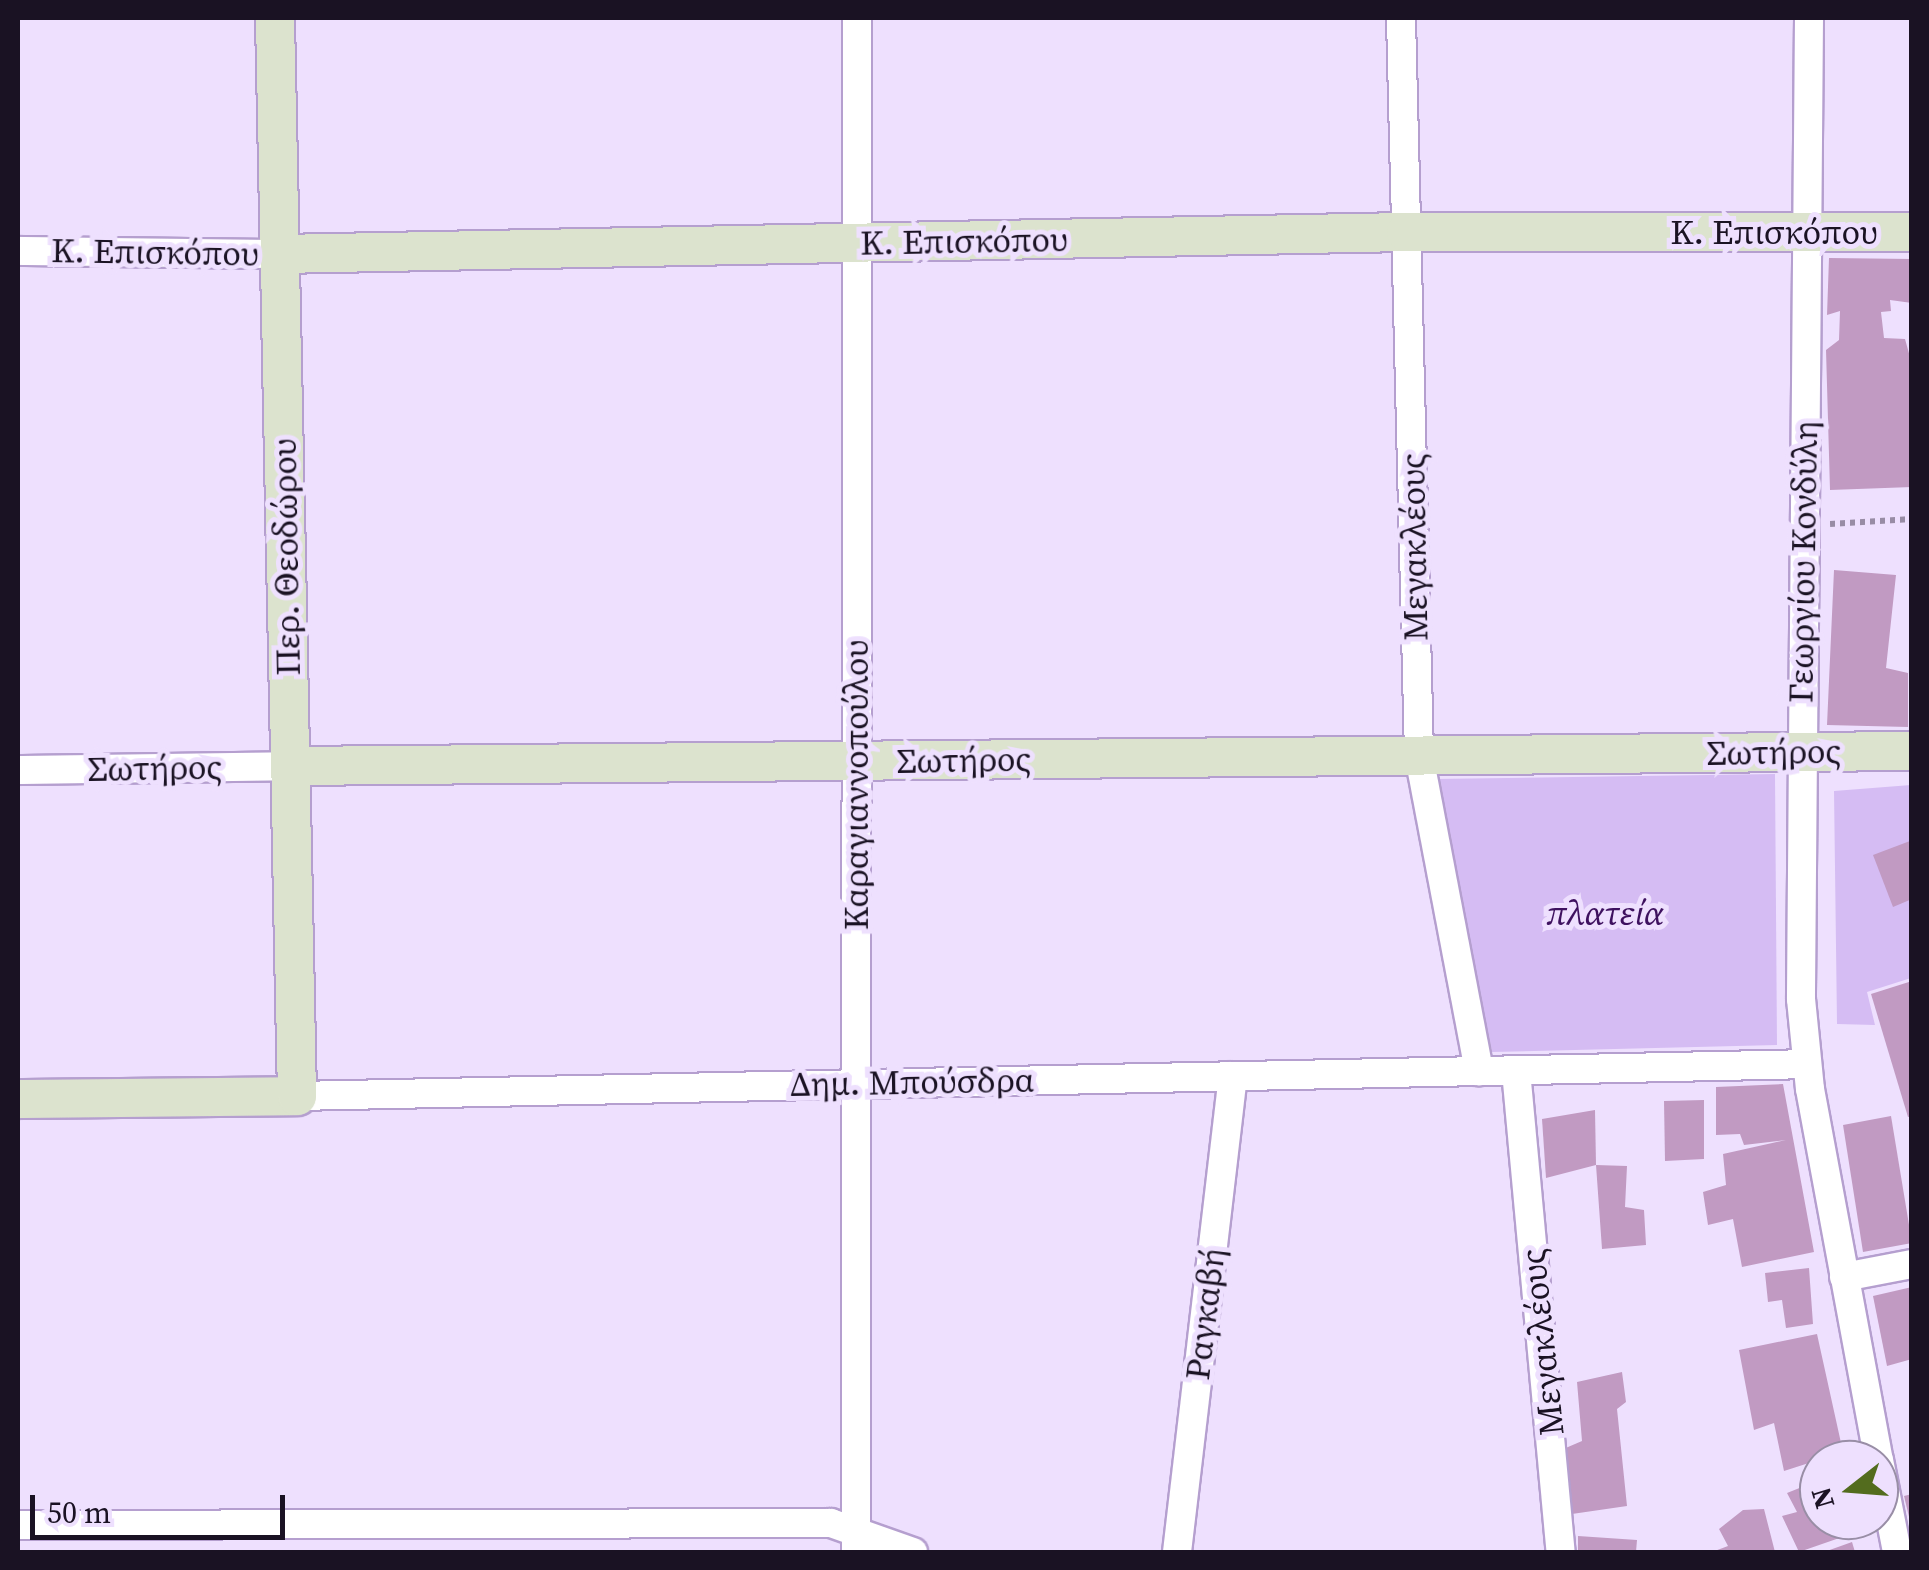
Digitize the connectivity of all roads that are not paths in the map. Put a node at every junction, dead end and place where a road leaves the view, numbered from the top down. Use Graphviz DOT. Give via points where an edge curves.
graph roads {
  1 [pos="275,18"];
  2 [pos="857,18"];
  3 [pos="1401,18"];
  4 [pos="1809,18"];
  5 [pos="1406,232"];
  6 [pos="1806,232"];
  7 [pos="1912,232"];
  8 [pos="857,243"];
  9 [pos="18,250"];
  10 [pos="280,254"];
  11 [pos="1912,751"];
  12 [pos="1801,752"];
  13 [pos="1419,756"];
  14 [pos="856,761"];
  15 [pos="290,766"];
  16 [pos="18,770"];
  17 [pos="1807,1064"];
  18 [pos="1479,1071"];
  19 [pos="1516,1072"];
  20 [pos="1233,1076"];
  21 [pos="856,1083"];
  22 [pos="297,1096"];
  23 [pos="18,1099"];
  24 [pos="1912,1264"];
  25 [pos="1844,1277"];
  26 [pos="1875,1440"];
  27 [pos="18,1526"];
  28 [pos="856,1540"];
  29 [pos="913,1552"];
  30 [pos="1177,1552"];
  31 [pos="1560,1552"];
  1 -- 10 [label="street, Περ. Θεοδώρου"];
  2 -- 8 [label="street, Καραγιαννοπούλου"];
  3 -- 5 [label="street, Μεγακλέους"];
  4 -- 6 [label="street, Γεωργίου Κονδύλη"];
  5 -- 6 [label="street, Κ. Επισκόπου"];
  5 -- 8 [label="street, Κ. Επισκόπου"];
  5 -- 13 [label="street, Μεγακλέους"];
  6 -- 7 [label="street, Κ. Επισκόπου"];
  6 -- 12 [label="street, Γεωργίου Κονδύλη"];
  8 -- 10 [label="street, Κ. Επισκόπου"];
  8 -- 14 [label="street, Καραγιαννοπούλου"];
  9 -- 10 [label="street, Κ. Επισκόπου"];
  10 -- 15 [label="street, Περ. Θεοδώρου"];
  11 -- 12 [label="street, Σωτήρος"];
  12 -- 13 [label="street, Σωτήρος"];
  12 -- 17 [label="street, Γεωργίου Κονδύλη"];
  13 -- 14 [label="street, Σωτήρος"];
  13 -- 18 [label="street, Μεγακλέους"];
  14 -- 15 [label="street, Σωτήρος"];
  14 -- 21 [label="street, Καραγιαννοπούλου"];
  15 -- 16 [label="street, Σωτήρος"];
  15 -- 22 [label="street, Περ. Θεοδώρου"];
  17 -- 19 [label="street, Δημ. Μπούσδρα"];
  17 -- 25 [label="street, Γεωργίου Κονδύλη"];
  18 -- 19 [label="street, Δημ. Μπούσδρα"];
  18 -- 20 [label="street, Δημ. Μπούσδρα"];
  19 -- 31 [label="street, Μεγακλέους"];
  20 -- 21 [label="street, Δημ. Μπούσδρα"];
  20 -- 30 [label="street, Ραγκαβή"];
  21 -- 22 [label="street, Δημ. Μπούσδρα"];
  21 -- 28 [label="street, Καραγιαννοπούλου"];
  22 -- 23 [label="street, Δημ. Μπούσδρα"];
  24 -- 25 [label="street"];
  25 -- 26 [label="street, Γεωργίου Κονδύλη"];
  27 -- 28 [label="street" via="831,1523"];
  28 -- 29 [label="street"];
}
